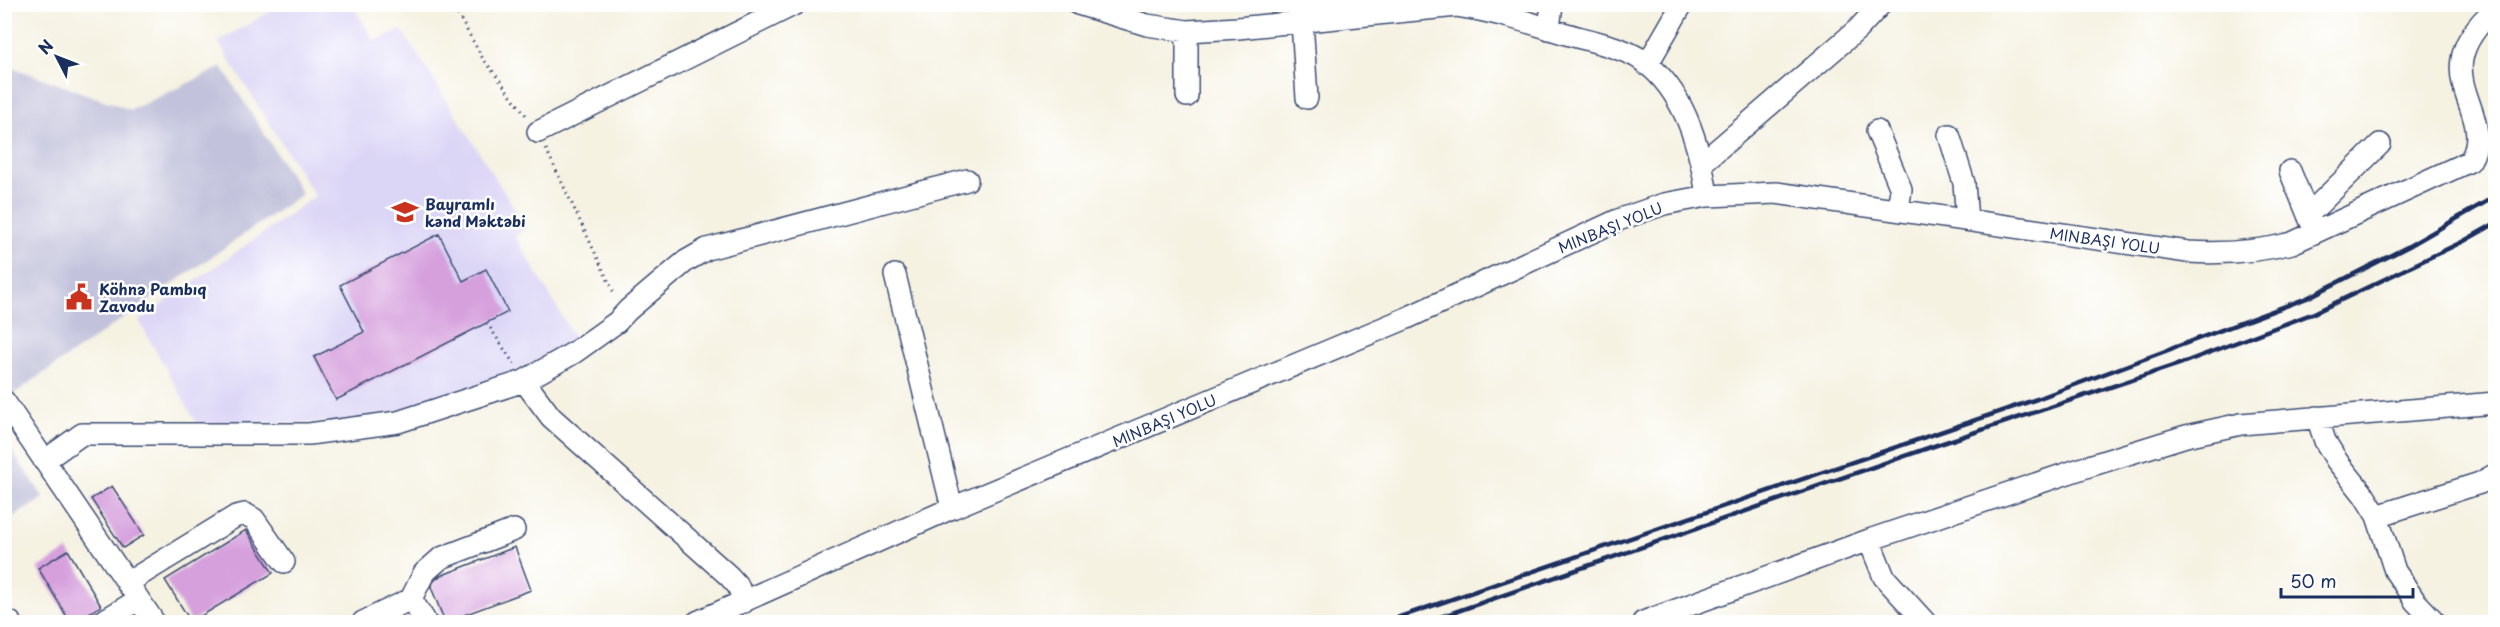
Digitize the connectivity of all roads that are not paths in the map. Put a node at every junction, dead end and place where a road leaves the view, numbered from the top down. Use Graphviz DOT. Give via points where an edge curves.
graph roads {
  1 [pos="795,4"];
  2 [pos="1551,4"];
  3 [pos="1881,4"];
  4 [pos="1079,5"];
  5 [pos="1681,6"];
  6 [pos="2496,8"];
  7 [pos="1302,21"];
  8 [pos="1549,29"];
  9 [pos="1187,31"];
  10 [pos="1647,65"];
  11 [pos="1187,96"];
  12 [pos="1307,98"];
  13 [pos="1877,131"];
  14 [pos="538,132"];
  15 [pos="1949,135"];
  16 [pos="2380,144"];
  17 [pos="1702,163"];
  18 [pos="2290,171"];
  19 [pos="967,180"];
  20 [pos="1707,196"];
  21 [pos="1899,210"];
  22 [pos="1967,220"];
  23 [pos="2312,224"];
  24 [pos="895,275"];
  25 [pos="524,381"];
  26 [pos="4,401"];
  27 [pos="2496,403"];
  28 [pos="2317,417"];
  29 [pos="44,461"];
  30 [pos="2496,474"];
  31 [pos="952,508"];
  32 [pos="2378,516"];
  33 [pos="514,530"];
  34 [pos="1869,540"];
  35 [pos="284,562"];
  36 [pos="133,592"];
  37 [pos="411,599"];
  38 [pos="744,602"];
  39 [pos="4,619"];
  40 [pos="10,622"];
  41 [pos="101,622"];
  42 [pos="154,622"];
  43 [pos="363,622"];
  44 [pos="426,622"];
  45 [pos="697,622"];
  46 [pos="1643,622"];
  47 [pos="1925,622"];
  48 [pos="2435,622"];
  1 -- 14 [label="street"];
  2 -- 8 [label="street"];
  3 -- 17 [label="street" via="1858,29"];
  4 -- 9 [label="street" via="1147,25"];
  5 -- 10 [label="street"];
  6 -- 23 [label="street" via="2474,36 2468,63 2495,124 2491,142 2484,151 2470,161"];
  7 -- 8 [label="street" via="1457,6"];
  7 -- 9 [label="street"];
  7 -- 12 [label="street"];
  8 -- 10 [label="street" via="1621,51"];
  9 -- 11 [label="street"];
  10 -- 17 [label="street" via="1679,104"];
  13 -- 21 [label="street" via="1900,189"];
  15 -- 22 [label="street" via="1964,183"];
  16 -- 23 [label="street"];
  17 -- 20 [label="street"];
  18 -- 23 [label="street"];
  19 -- 25 [label="street" via="707,249 686,261 617,322"];
  20 -- 21 [label="street" via="1776,193"];
  20 -- 31 [label="street" via="1664,204 1618,220 1407,318"];
  21 -- 22 [label="street"];
  22 -- 23 [label="street" via="2220,254 2292,243"];
  24 -- 31 [label="street"];
  25 -- 29 [label="street" via="398,422 309,434 82,434"];
  25 -- 38 [label="street" via="551,417 729,576"];
  26 -- 29 [label="street"];
  27 -- 28 [label="street"];
  28 -- 32 [label="street" via="2337,461"];
  28 -- 34 [label="street" via="2241,424 2186,436"];
  29 -- 36 [label="street"];
  30 -- 32 [label="street" via="2480,483"];
  31 -- 38 [label="street"];
  32 -- 48 [label="street" via="2395,571"];
  33 -- 37 [label="street" via="441,558 424,573"];
  34 -- 46 [label="street"];
  34 -- 47 [label="street" via="1884,577"];
  35 -- 36 [label="street" via="254,519 245,514 236,516"];
  36 -- 41 [label="street"];
  36 -- 42 [label="street"];
  37 -- 43 [label="street"];
  37 -- 44 [label="street"];
  38 -- 45 [label="street"];
  39 -- 40 [label="street"];
}
